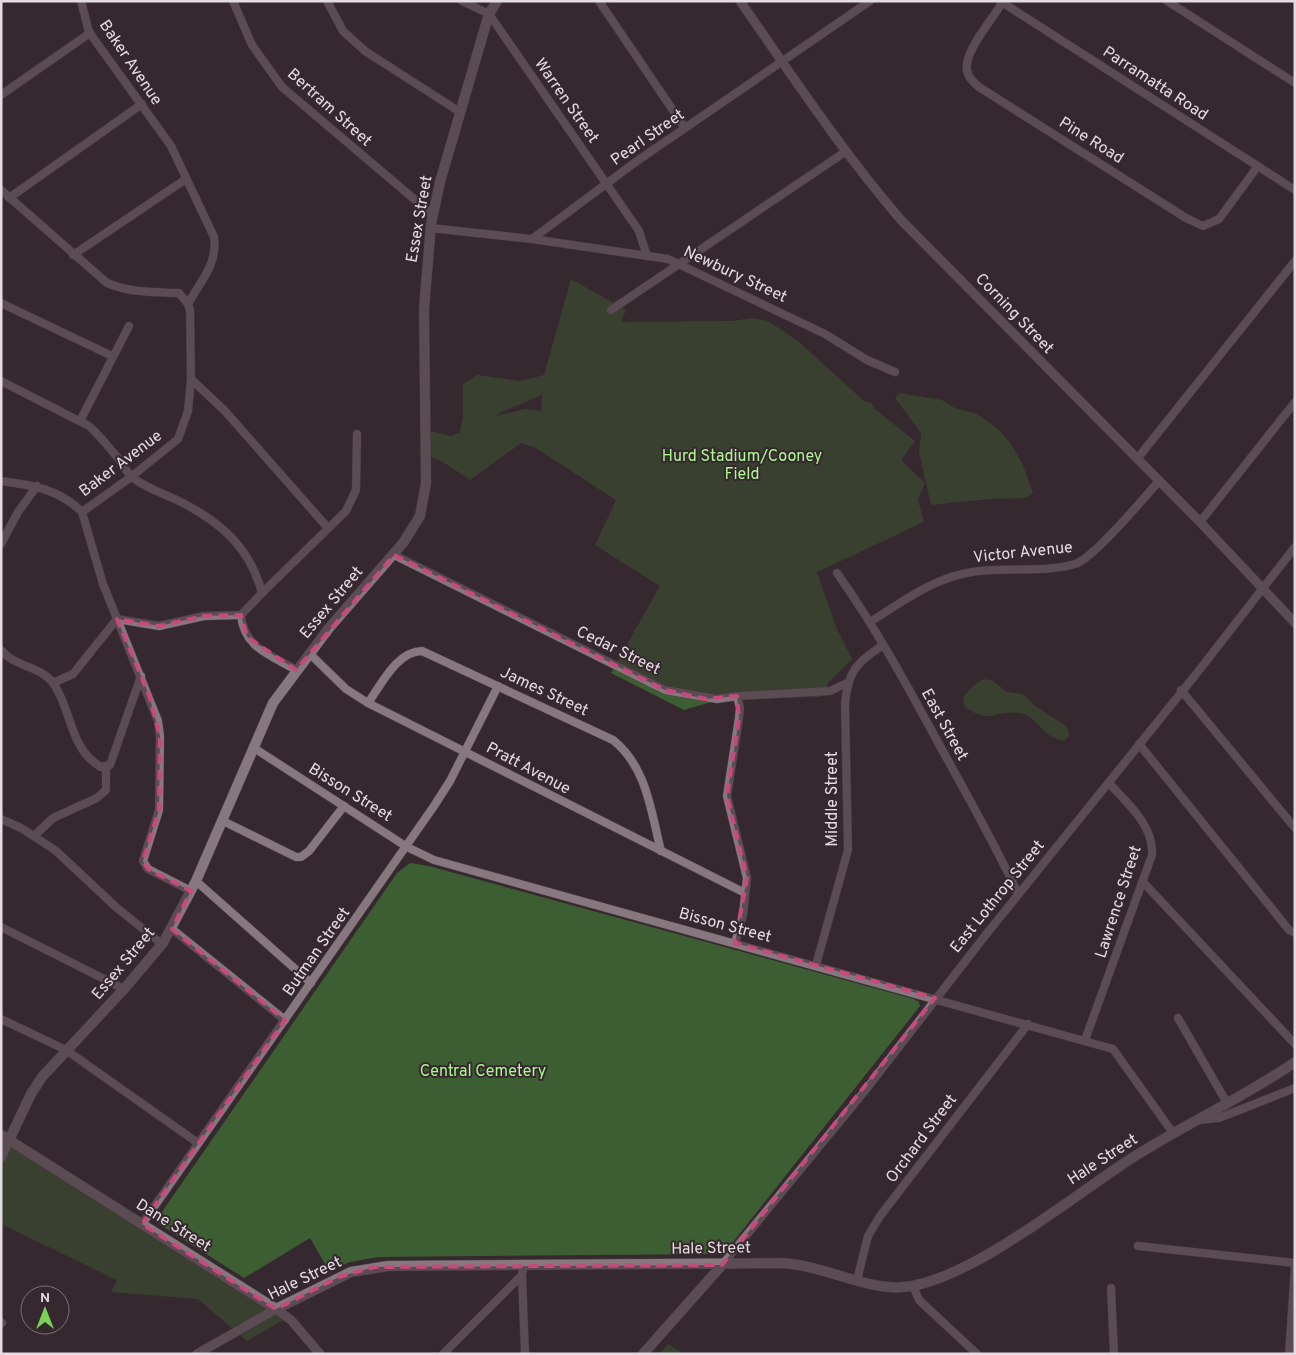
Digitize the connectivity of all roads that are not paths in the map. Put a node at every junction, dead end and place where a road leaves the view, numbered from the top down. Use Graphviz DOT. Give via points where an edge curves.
graph roads {
  1 [pos="81,1"];
  2 [pos="233,1"];
  3 [pos="327,1"];
  4 [pos="462,1"];
  5 [pos="497,1"];
  6 [pos="599,1"];
  7 [pos="740,1"];
  8 [pos="870,1"];
  9 [pos="1167,1"];
  10 [pos="1001,2"];
  11 [pos="489,14"];
  12 [pos="90,33"];
  13 [pos="781,62"];
  14 [pos="1295,84"];
  15 [pos="1,95"];
  16 [pos="142,104"];
  17 [pos="460,112"];
  18 [pos="686,128"];
  19 [pos="845,152"];
  20 [pos="1258,166"];
  21 [pos="186,179"];
  22 [pos="607,183"];
  23 [pos="1,190"];
  24 [pos="1295,190"];
  25 [pos="9,198"];
  26 [pos="433,215"];
  27 [pos="430,228"];
  28 [pos="532,239"];
  29 [pos="73,254"];
  30 [pos="647,256"];
  31 [pos="1295,261"];
  32 [pos="680,263"];
  33 [pos="1,303"];
  34 [pos="188,304"];
  35 [pos="611,310"];
  36 [pos="129,326"];
  37 [pos="112,356"];
  38 [pos="895,372"];
  39 [pos="191,378"];
  40 [pos="1,381"];
  41 [pos="1295,402"];
  42 [pos="80,421"];
  43 [pos="357,434"];
  44 [pos="1137,459"];
  45 [pos="131,477"];
  46 [pos="1,481"];
  47 [pos="1159,481"];
  48 [pos="37,486"];
  49 [pos="82,512"];
  50 [pos="1200,522"];
  51 [pos="328,528"];
  52 [pos="1,544"];
  53 [pos="1295,546"];
  54 [pos="394,555"];
  55 [pos="837,573"];
  56 [pos="1262,588"];
  57 [pos="262,593"];
  58 [pos="241,615"];
  59 [pos="117,619"];
  60 [pos="870,622"];
  61 [pos="1295,622"];
  62 [pos="883,645"];
  63 [pos="1,650"];
  64 [pos="309,653"];
  65 [pos="296,670"];
  66 [pos="141,676"];
  67 [pos="53,683"];
  68 [pos="847,683"];
  69 [pos="498,686"];
  70 [pos="1181,690"];
  71 [pos="737,696"];
  72 [pos="368,703"];
  73 [pos="1139,744"];
  74 [pos="254,748"];
  75 [pos="465,752"];
  76 [pos="106,767"];
  77 [pos="1108,783"];
  78 [pos="344,806"];
  79 [pos="1,818"];
  80 [pos="223,821"];
  81 [pos="1295,828"];
  82 [pos="34,836"];
  83 [pos="407,847"];
  84 [pos="660,851"];
  85 [pos="196,881"];
  86 [pos="1143,882"];
  87 [pos="191,891"];
  88 [pos="745,893"];
  89 [pos="1018,894"];
  90 [pos="1,927"];
  91 [pos="172,929"];
  92 [pos="1295,934"];
  93 [pos="735,943"];
  94 [pos="162,944"];
  95 [pos="816,965"];
  96 [pos="311,984"];
  97 [pos="124,989"];
  98 [pos="935,998"];
  99 [pos="1178,1018"];
  100 [pos="1,1019"];
  101 [pos="285,1020"];
  102 [pos="1028,1024"];
  103 [pos="1085,1040"];
  104 [pos="1295,1044"];
  105 [pos="66,1050"];
  106 [pos="1295,1062"];
  107 [pos="1295,1088"];
  108 [pos="1227,1102"];
  109 [pos="1196,1121"];
  110 [pos="1173,1133"];
  111 [pos="6,1137"];
  112 [pos="198,1143"];
  113 [pos="1,1157"];
  114 [pos="142,1224"];
  115 [pos="1138,1246"];
  116 [pos="1295,1263"];
  117 [pos="524,1264"];
  118 [pos="722,1265"];
  119 [pos="1295,1267"];
  120 [pos="522,1275"];
  121 [pos="858,1280"];
  122 [pos="913,1286"];
  123 [pos="1110,1288"];
  124 [pos="276,1309"];
  125 [pos="201,1353"];
  126 [pos="320,1354"];
  127 [pos="443,1354"];
  128 [pos="525,1354"];
  129 [pos="643,1354"];
  130 [pos="977,1354"];
  131 [pos="1114,1354"];
  132 [pos="1289,1354"];
  1 -- 12 [label="street, Baker Avenue"];
  2 -- 26 [label="street, Bertram Street" via="252,45 282,87"];
  3 -- 17 [label="street" via="343,31 365,51"];
  4 -- 11 [label="street"];
  5 -- 11 [label="main road, Essex Street"];
  6 -- 18 [label="street"];
  7 -- 13 [label="street, Corning Street"];
  8 -- 13 [label="street, Pearl Street"];
  9 -- 14 [label="street"];
  10 -- 20 [label="street, Parramatta Road"];
  10 -- 20 [label="street, Pine Road" via="966,64 970,79 987,92 1203,226 1219,219"];
  11 -- 17 [label="main road, Essex Street"];
  11 -- 22 [label="street, Warren Street"];
  12 -- 15 [label="street"];
  12 -- 16 [label="street, Baker Avenue"];
  13 -- 18 [label="street, Pearl Street"];
  13 -- 19 [label="street, Corning Street"];
  16 -- 21 [label="street, Baker Avenue" via="171,146"];
  16 -- 25 [label="street"];
  17 -- 26 [label="main road, Essex Street"];
  18 -- 22 [label="street, Pearl Street"];
  19 -- 32 [label="street"];
  19 -- 44 [label="street, Corning Street" via="901,220"];
  20 -- 24 [label="street, Parramatta Road"];
  21 -- 29 [label="street"];
  21 -- 34 [label="street, Baker Avenue" via="214,237 216,250"];
  22 -- 28 [label="street, Pearl Street"];
  22 -- 30 [label="street, Warren Street" via="639,231"];
  23 -- 25 [label="street"];
  25 -- 29 [label="street"];
  26 -- 27 [label="main road, Essex Street"];
  27 -- 28 [label="street, Newbury Street"];
  27 -- 54 [label="main road, Essex Street" via="424,309 426,483 420,516"];
  28 -- 30 [label="street, Newbury Street"];
  29 -- 34 [label="street" via="107,283 118,288 180,293"];
  30 -- 32 [label="street, Newbury Street"];
  31 -- 44 [label="street"];
  32 -- 35 [label="street"];
  32 -- 38 [label="street, Newbury Street"];
  33 -- 37 [label="street"];
  34 -- 39 [label="street, Baker Avenue"];
  36 -- 37 [label="street"];
  37 -- 42 [label="street"];
  39 -- 45 [label="street, Baker Avenue" via="188,411 178,439"];
  39 -- 51 [label="street" via="225,411"];
  40 -- 42 [label="street"];
  41 -- 50 [label="street"];
  42 -- 45 [label="street" via="100,436"];
  43 -- 51 [label="street" via="356,490 346,512"];
  44 -- 47 [label="street, Corning Street"];
  45 -- 49 [label="street, Baker Avenue"];
  45 -- 57 [label="street" via="205,515 223,528 255,569"];
  46 -- 48 [label="street"];
  47 -- 50 [label="street, Corning Street"];
  47 -- 60 [label="street, Victor Avenue" via="1109,537 1076,564 971,572 950,577 926,586"];
  48 -- 49 [label="street" via="54,492"];
  48 -- 52 [label="street"];
  49 -- 59 [label="street, Baker Avenue" via="95,562"];
  50 -- 56 [label="street, Corning Street"];
  51 -- 57 [label="street"];
  53 -- 56 [label="street, East Lothrop Street"];
  54 -- 64 [label="main road, Essex Street"];
  54 -- 71 [label="street, Cedar Street" via="665,690 717,700"];
  55 -- 60 [label="street, East Street"];
  56 -- 61 [label="street, Corning Street"];
  56 -- 70 [label="street, East Lothrop Street"];
  57 -- 58 [label="street"];
  58 -- 59 [label="street" via="204,616 159,626"];
  58 -- 65 [label="street" via="242,629 247,638"];
  59 -- 66 [label="street, Baker Avenue"];
  59 -- 67 [label="street" via="73,674"];
  60 -- 62 [label="street, East Street"];
  62 -- 68 [label="street, Middle Street" via="854,668"];
  62 -- 89 [label="street, East Street" via="999,853"];
  63 -- 67 [label="street"];
  64 -- 65 [label="main road, Essex Street"];
  64 -- 72 [label="street, Pratt Avenue" via="346,689"];
  65 -- 74 [label="main road, Essex Street" via="273,703"];
  66 -- 76 [label="street" via="110,765"];
  66 -- 87 [label="street, Baker Avenue" via="158,721 160,736 159,810 143,861 148,869"];
  67 -- 76 [label="street" via="71,728 87,756"];
  68 -- 71 [label="street, Cedar Street" via="830,691"];
  68 -- 95 [label="street, Middle Street" via="848,850"];
  69 -- 72 [label="street, James Street" via="436,656 413,651 401,658"];
  69 -- 75 [label="street, Butman Street"];
  69 -- 84 [label="street, James Street" via="613,740 625,750 639,770"];
  70 -- 73 [label="street, East Lothrop Street"];
  70 -- 81 [label="street"];
  71 -- 88 [label="street" via="739,713 727,796 746,864"];
  72 -- 75 [label="street, Pratt Avenue"];
  73 -- 77 [label="street, East Lothrop Street"];
  73 -- 92 [label="street"];
  74 -- 78 [label="street, Bisson Street"];
  74 -- 80 [label="main road, Essex Street"];
  75 -- 83 [label="street, Butman Street" via="450,782"];
  75 -- 84 [label="street, Pratt Avenue"];
  76 -- 82 [label="street" via="106,790 97,798 53,818"];
  77 -- 86 [label="street, Lawrence Street" via="1130,805 1150,834 1152,854"];
  77 -- 89 [label="street, East Lothrop Street"];
  78 -- 80 [label="street" via="302,857"];
  78 -- 83 [label="street, Bisson Street"];
  79 -- 82 [label="street"];
  80 -- 85 [label="main road, Essex Street"];
  82 -- 94 [label="street" via="55,850 116,908"];
  83 -- 93 [label="street, Bisson Street" via="434,860"];
  83 -- 96 [label="street, Butman Street"];
  84 -- 88 [label="street, Pratt Avenue"];
  85 -- 87 [label="main road, Essex Street"];
  85 -- 96 [label="street"];
  86 -- 103 [label="street, Lawrence Street"];
  86 -- 104 [label="street"];
  87 -- 91 [label="main road, Essex Street"];
  88 -- 93 [label="street"];
  89 -- 98 [label="street, East Lothrop Street"];
  90 -- 97 [label="street"];
  91 -- 94 [label="main road, Essex Street"];
  91 -- 101 [label="street"];
  93 -- 95 [label="street, Bisson Street"];
  94 -- 97 [label="main road, Essex Street"];
  95 -- 98 [label="street, Bisson Street"];
  96 -- 101 [label="street, Butman Street"];
  97 -- 105 [label="main road, Essex Street"];
  98 -- 102 [label="street, Bisson Street"];
  98 -- 118 [label="street, East Lothrop Street" via="864,1092"];
  99 -- 108 [label="street"];
  100 -- 105 [label="street"];
  101 -- 112 [label="street, Butman Street"];
  102 -- 103 [label="street, Bisson Street"];
  102 -- 121 [label="street, Orchard Street" via="880,1216 868,1236"];
  103 -- 110 [label="street, Bisson Street" via="1118,1053"];
  105 -- 111 [label="main road, Essex Street" via="36,1085"];
  105 -- 112 [label="street"];
  106 -- 108 [label="main road, Hale Street"];
  107 -- 109 [label="street, Hale Street" via="1219,1118"];
  108 -- 109 [label="main road, Hale Street"];
  109 -- 110 [label="main road, Hale Street"];
  110 -- 122 [label="main road, Hale Street" via="985,1255 955,1271"];
  111 -- 113 [label="main road, Essex Street"];
  111 -- 114 [label="main road, Dane Street"];
  112 -- 114 [label="street, Butman Street"];
  114 -- 124 [label="main road, Dane Street"];
  115 -- 116 [label="street"];
  117 -- 118 [label="main road, Hale Street"];
  117 -- 120 [label="street"];
  117 -- 124 [label="main road, Hale Street" via="363,1269 327,1282"];
  118 -- 121 [label="main road, Hale Street" via="750,1262 800,1264"];
  118 -- 129 [label="main road"];
  119 -- 132 [label="street"];
  120 -- 127 [label="street"];
  120 -- 128 [label="street"];
  121 -- 122 [label="main road, Hale Street" via="893,1288"];
  122 -- 130 [label="street" via="919,1300"];
  123 -- 131 [label="street"];
  124 -- 125 [label="street, Hale Street"];
  124 -- 126 [label="street, Dane Street" via="291,1320"];
}
